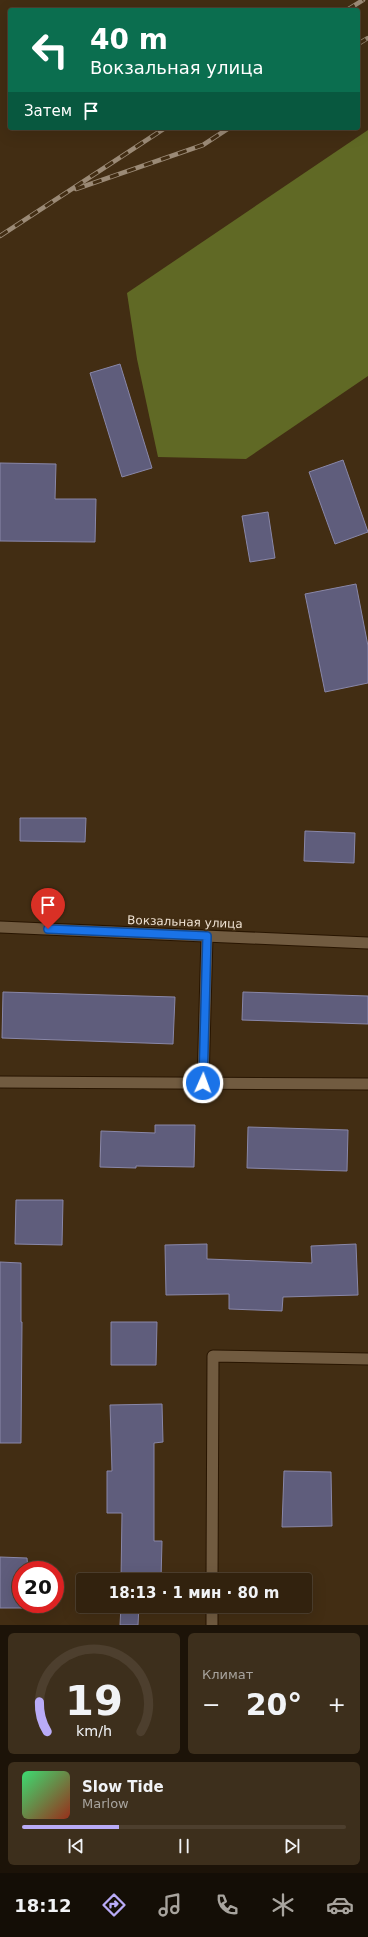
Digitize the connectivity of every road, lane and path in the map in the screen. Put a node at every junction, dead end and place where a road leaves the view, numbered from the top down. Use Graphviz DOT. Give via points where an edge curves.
graph roads {
  1 [pos="0,927"];
  2 [pos="207,936"];
  3 [pos="368,943"];
  4 [pos="0,1082"];
  5 [pos="203,1083"];
  6 [pos="368,1084"];
  7 [pos="368,1359"];
  8 [pos="212,1573"];
  9 [pos="212,1613"];
  10 [pos="212,1625"];
  1 -- 2 [label="street, Вокзальная улица"];
  2 -- 3 [label="street, Вокзальная улица"];
  2 -- 5 [label="street"];
  4 -- 5 [label="street"];
  5 -- 6 [label="street"];
  7 -- 8 [label="street" via="214,1356"];
  9 -- 10 [label="street"];
}
